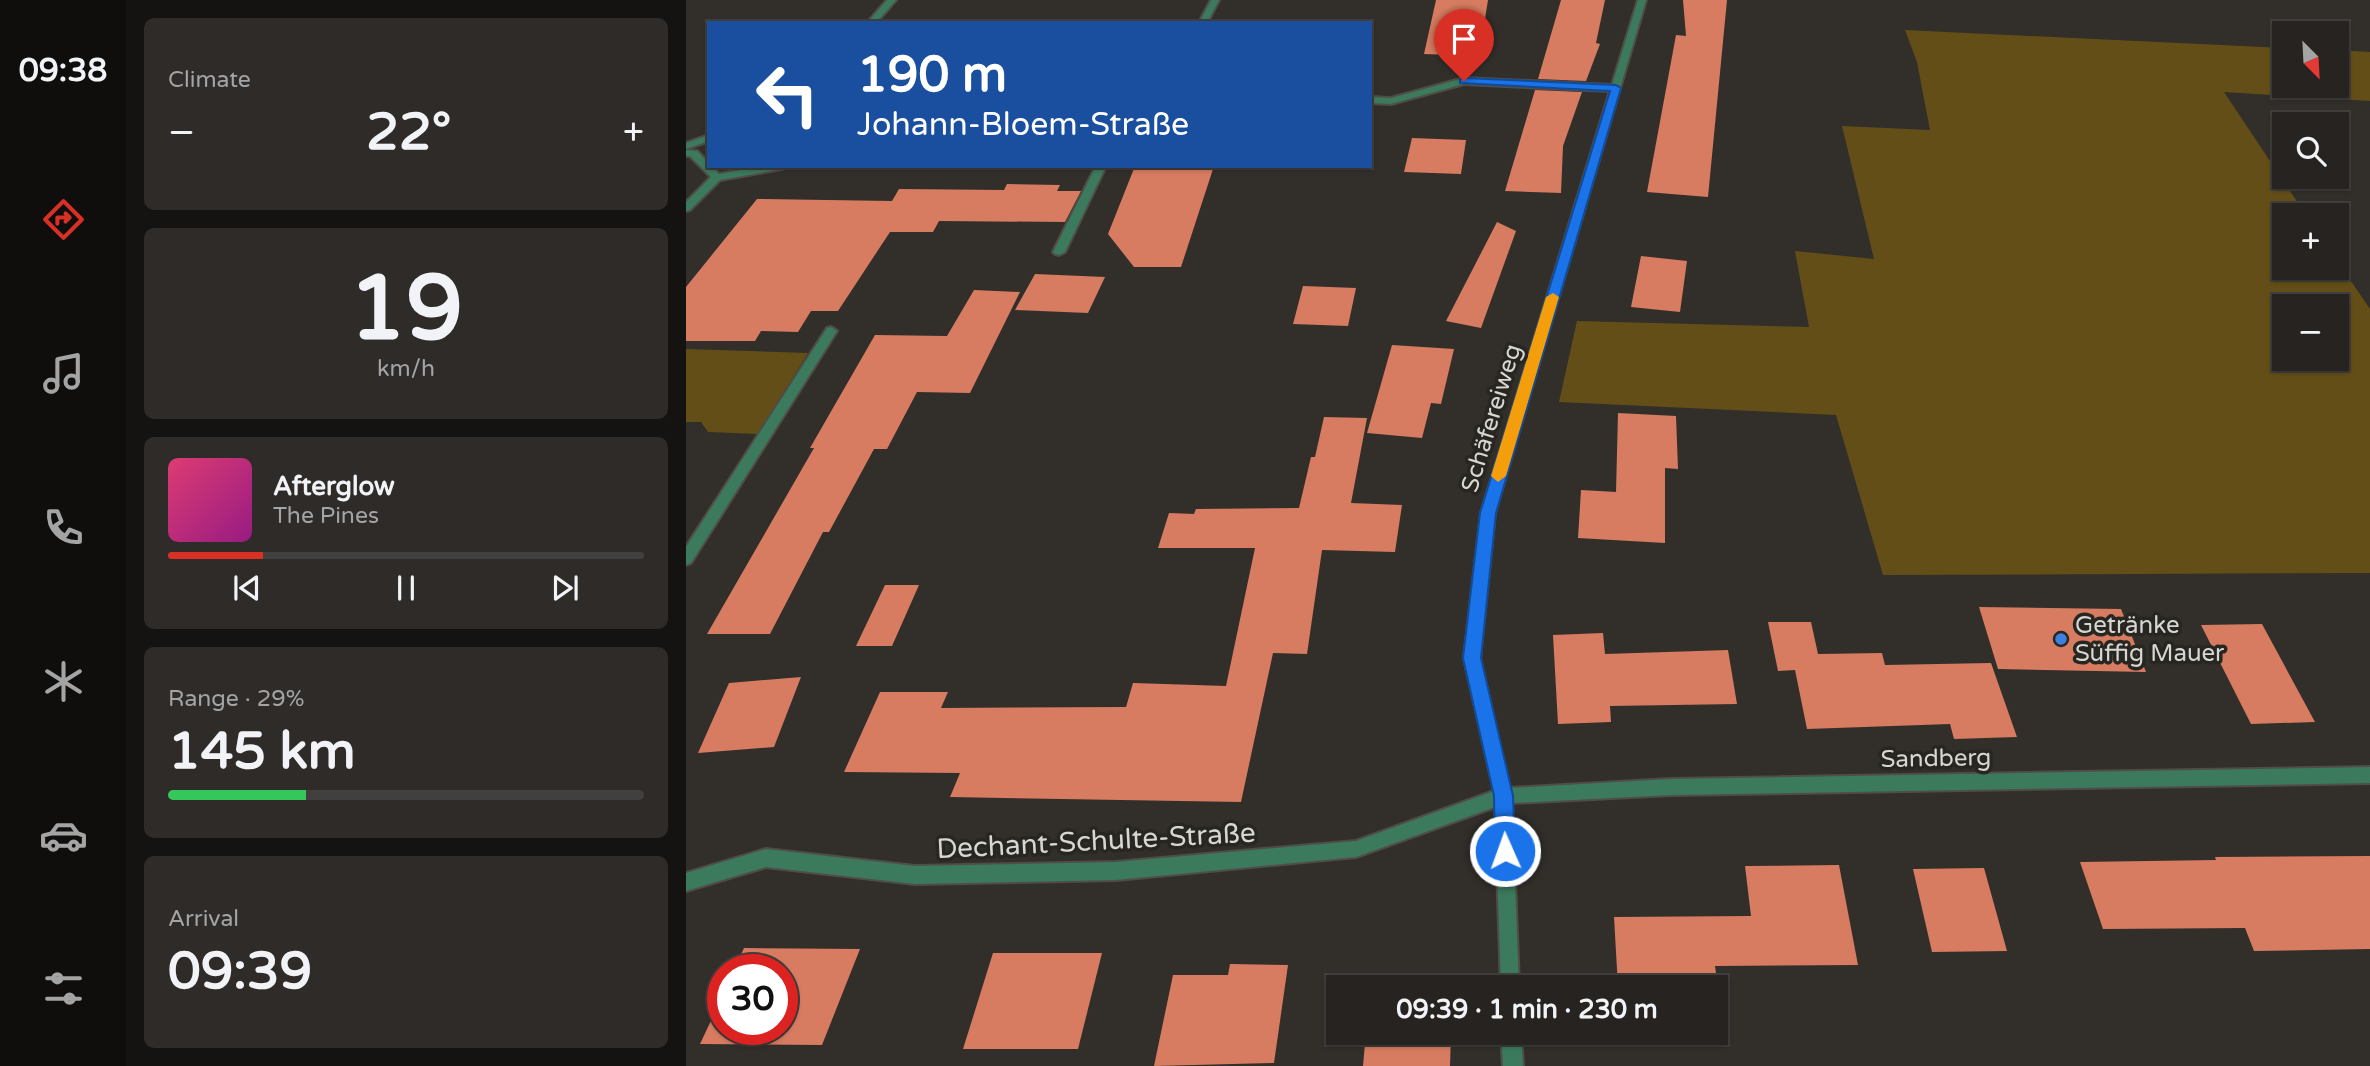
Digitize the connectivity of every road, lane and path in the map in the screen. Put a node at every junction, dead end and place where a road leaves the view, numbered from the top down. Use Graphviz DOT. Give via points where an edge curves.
graph roads {
  1 [pos="892,0"];
  2 [pos="1215,0"];
  3 [pos="1642,0"];
  4 [pos="873,21"];
  5 [pos="1204,21"];
  6 [pos="1616,88"];
  7 [pos="1372,100"];
  8 [pos="707,139"];
  9 [pos="686,146"];
  10 [pos="686,153"];
  11 [pos="707,167"];
  12 [pos="708,168"];
  13 [pos="770,168"];
  14 [pos="1100,168"];
  15 [pos="717,177"];
  16 [pos="686,208"];
  17 [pos="1059,252"];
  18 [pos="831,331"];
  19 [pos="686,559"];
  20 [pos="2370,775"];
  21 [pos="1503,796"];
  22 [pos="687,881"];
  23 [pos="1510,975"];
  24 [pos="1512,1045"];
  25 [pos="1513,1066"];
  1 -- 4 [label="street"];
  2 -- 5 [label="street"];
  3 -- 6 [label="street, Schäfereiweg"];
  6 -- 7 [label="street" via="1464,81 1391,101"];
  6 -- 21 [label="street, Schäfereiweg" via="1488,513 1472,658"];
  8 -- 9 [label="street"];
  10 -- 11 [label="street" via="693,153"];
  12 -- 15 [label="street"];
  13 -- 15 [label="street"];
  14 -- 17 [label="street"];
  15 -- 16 [label="street"];
  18 -- 19 [label="street"];
  20 -- 21 [label="street, Sandberg" via="1671,787"];
  21 -- 22 [label="street, Dechant-Schulte-Straße" via="1356,849 1116,871 915,876 766,858"];
  21 -- 23 [label="street, Schäfereiweg"];
  24 -- 25 [label="street"];
}
